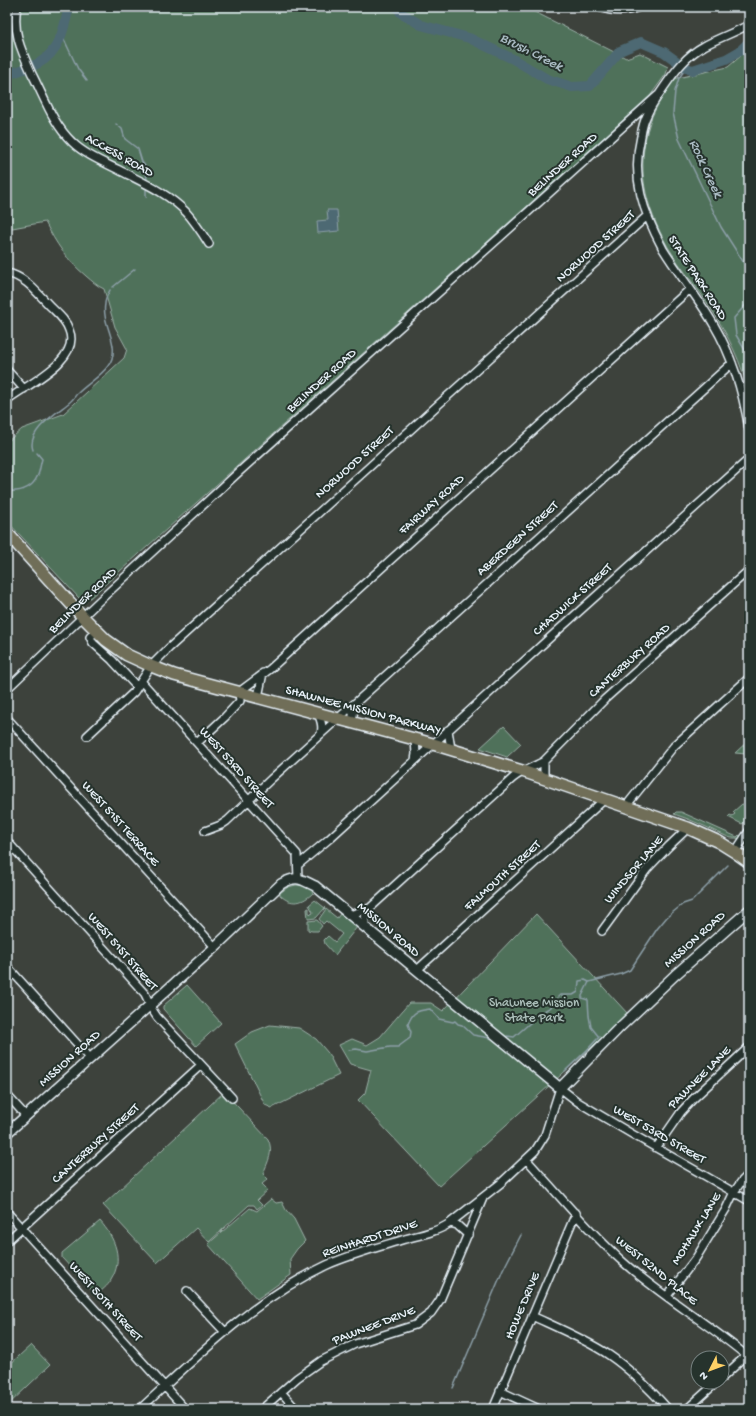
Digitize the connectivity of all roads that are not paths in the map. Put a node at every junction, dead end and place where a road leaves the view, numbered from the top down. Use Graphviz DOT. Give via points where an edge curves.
graph roads {
  1 [pos="17,7"];
  2 [pos="599,7"];
  3 [pos="639,7"];
  4 [pos="749,20"];
  5 [pos="657,96"];
  6 [pos="648,216"];
  7 [pos="210,244"];
  8 [pos="7,274"];
  9 [pos="690,289"];
  10 [pos="732,363"];
  11 [pos="7,370"];
  12 [pos="24,389"];
  13 [pos="7,400"];
  14 [pos="749,429"];
  15 [pos="749,460"];
  16 [pos="7,533"];
  17 [pos="749,570"];
  18 [pos="83,617"];
  19 [pos="96,631"];
  20 [pos="151,666"];
  21 [pos="263,673"];
  22 [pos="749,678"];
  23 [pos="140,684"];
  24 [pos="7,689"];
  25 [pos="239,692"];
  26 [pos="258,697"];
  27 [pos="355,703"];
  28 [pos="318,713"];
  29 [pos="7,718"];
  30 [pos="338,718"];
  31 [pos="352,722"];
  32 [pos="448,730"];
  33 [pos="321,734"];
  34 [pos="87,736"];
  35 [pos="414,739"];
  36 [pos="197,743"];
  37 [pos="433,744"];
  38 [pos="451,749"];
  39 [pos="415,760"];
  40 [pos="544,761"];
  41 [pos="522,771"];
  42 [pos="544,778"];
  43 [pos="605,799"];
  44 [pos="249,800"];
  45 [pos="626,806"];
  46 [pos="688,828"];
  47 [pos="205,831"];
  48 [pos="749,832"];
  49 [pos="7,841"];
  50 [pos="736,852"];
  51 [pos="749,862"];
  52 [pos="299,864"];
  53 [pos="298,878"];
  54 [pos="370,908"];
  55 [pos="749,910"];
  56 [pos="350,915"];
  57 [pos="365,927"];
  58 [pos="602,931"];
  59 [pos="215,947"];
  60 [pos="7,966"];
  61 [pos="417,970"];
  62 [pos="150,1004"];
  63 [pos="749,1047"];
  64 [pos="90,1058"];
  65 [pos="201,1065"];
  66 [pos="560,1088"];
  67 [pos="7,1095"];
  68 [pos="232,1098"];
  69 [pos="26,1116"];
  70 [pos="7,1133"];
  71 [pos="656,1148"];
  72 [pos="526,1160"];
  73 [pos="749,1174"];
  74 [pos="734,1192"];
  75 [pos="483,1198"];
  76 [pos="749,1201"];
  77 [pos="7,1212"];
  78 [pos="576,1213"];
  79 [pos="450,1223"];
  80 [pos="22,1228"];
  81 [pos="468,1235"];
  82 [pos="7,1241"];
  83 [pos="187,1291"];
  84 [pos="667,1296"];
  85 [pos="532,1316"];
  86 [pos="225,1332"];
  87 [pos="748,1355"];
  88 [pos="730,1371"];
  89 [pos="165,1387"];
  90 [pos="708,1390"];
  91 [pos="500,1391"];
  92 [pos="281,1392"];
  93 [pos="140,1409"];
  94 [pos="185,1409"];
  95 [pos="262,1409"];
  96 [pos="296,1409"];
  97 [pos="493,1409"];
  98 [pos="538,1409"];
  99 [pos="668,1409"];
  100 [pos="687,1409"];
  1 -- 7 [label="street, ACCESS ROAD" via="15,23 18,41 58,126 72,143 86,152 167,196 187,213"];
  2 -- 3 [label="street" via="620,11"];
  4 -- 5 [label="street, STATE PARK ROAD" via="748,25 704,46 685,60"];
  5 -- 6 [label="street, STATE PARK ROAD" via="646,116 637,154 638,182"];
  5 -- 18 [label="street, BELINDER ROAD" via="240,471"];
  6 -- 9 [label="street, STATE PARK ROAD" via="663,249"];
  6 -- 20 [label="street, NORWOOD STREET"];
  8 -- 12 [label="street" via="17,276 29,284 62,319 71,333 68,352 59,363"];
  9 -- 10 [label="street, STATE PARK ROAD" via="714,325"];
  9 -- 21 [label="street, FAIRWAY ROAD"];
  10 -- 14 [label="street, STATE PARK ROAD" via="741,388"];
  10 -- 27 [label="street, ABERDEEN STREET"];
  11 -- 12 [label="street"];
  12 -- 13 [label="street"];
  15 -- 32 [label="street, CHADWICK STREET"];
  16 -- 18 [label="highway, SHAWNEE MISSION PARKWAY"];
  17 -- 40 [label="street, CANTERBURY ROAD" via="605,699"];
  18 -- 19 [label="highway, SHAWNEE MISSION PARKWAY"];
  18 -- 24 [label="street, BELINDER ROAD"];
  19 -- 20 [label="highway, SHAWNEE MISSION PARKWAY" via="127,655"];
  19 -- 23 [label="street, WEST 53RD STREET" via="90,637 93,643"];
  20 -- 23 [label="street, NORWOOD STREET"];
  20 -- 25 [label="highway, SHAWNEE MISSION PARKWAY" via="174,675"];
  21 -- 25 [label="street, FAIRWAY ROAD"];
  21 -- 26 [label="street"];
  22 -- 45 [label="street" via="674,746"];
  23 -- 34 [label="street, NORWOOD STREET"];
  23 -- 36 [label="street, WEST 53RD STREET"];
  25 -- 26 [label="highway, SHAWNEE MISSION PARKWAY"];
  25 -- 36 [label="street" via="240,701"];
  26 -- 28 [label="highway, SHAWNEE MISSION PARKWAY"];
  27 -- 30 [label="street, ABERDEEN STREET"];
  27 -- 31 [label="street"];
  28 -- 30 [label="highway, SHAWNEE MISSION PARKWAY"];
  28 -- 33 [label="street" via="323,728"];
  29 -- 59 [label="street, WEST 51ST TERRACE"];
  30 -- 31 [label="highway, SHAWNEE MISSION PARKWAY"];
  30 -- 33 [label="street, ABERDEEN STREET"];
  31 -- 35 [label="highway, SHAWNEE MISSION PARKWAY"];
  32 -- 37 [label="street, CHADWICK STREET"];
  32 -- 38 [label="street"];
  33 -- 44 [label="street, ABERDEEN STREET"];
  35 -- 37 [label="highway, SHAWNEE MISSION PARKWAY"];
  35 -- 39 [label="street"];
  36 -- 44 [label="street, WEST 53RD STREET"];
  37 -- 38 [label="highway, SHAWNEE MISSION PARKWAY"];
  37 -- 39 [label="street, CHADWICK STREET"];
  38 -- 41 [label="highway, SHAWNEE MISSION PARKWAY"];
  39 -- 52 [label="street, CHADWICK STREET"];
  40 -- 41 [label="street"];
  40 -- 42 [label="street"];
  41 -- 42 [label="highway, SHAWNEE MISSION PARKWAY"];
  41 -- 54 [label="street"];
  42 -- 43 [label="highway, SHAWNEE MISSION PARKWAY"];
  43 -- 45 [label="highway, SHAWNEE MISSION PARKWAY"];
  43 -- 61 [label="street, FALMOUTH STREET"];
  44 -- 47 [label="street, ABERDEEN STREET" via="221,825"];
  44 -- 52 [label="street, WEST 53RD STREET" via="297,854"];
  45 -- 46 [label="highway, SHAWNEE MISSION PARKWAY"];
  46 -- 50 [label="highway, SHAWNEE MISSION PARKWAY"];
  46 -- 58 [label="street, WINDSOR LANE" via="647,869"];
  48 -- 50 [label="street"];
  49 -- 62 [label="street, WEST 51ST STREET" via="145,994"];
  50 -- 51 [label="highway, SHAWNEE MISSION PARKWAY"];
  52 -- 53 [label="street"];
  53 -- 56 [label="main road, MISSION ROAD" via="315,886"];
  53 -- 59 [label="main road, MISSION ROAD" via="281,884"];
  54 -- 56 [label="street"];
  54 -- 57 [label="street" via="365,918"];
  55 -- 66 [label="main road, MISSION ROAD" via="675,975"];
  56 -- 57 [label="main road, MISSION ROAD"];
  57 -- 61 [label="main road, MISSION ROAD"];
  59 -- 62 [label="main road, MISSION ROAD"];
  60 -- 64 [label="street"];
  61 -- 66 [label="main road, MISSION ROAD"];
  62 -- 64 [label="main road, MISSION ROAD"];
  62 -- 65 [label="street, WEST 51ST STREET" via="158,1017"];
  63 -- 71 [label="street, PAWNEE LANE" via="681,1112"];
  64 -- 69 [label="main road, MISSION ROAD"];
  65 -- 68 [label="street, WEST 51ST STREET"];
  65 -- 80 [label="street, CANTERBURY STREET"];
  66 -- 71 [label="street, WEST 53RD STREET" via="578,1102"];
  66 -- 72 [label="street, REINHARDT DRIVE" via="545,1135"];
  67 -- 69 [label="street"];
  69 -- 70 [label="main road, MISSION ROAD"];
  71 -- 74 [label="street, WEST 53RD STREET"];
  72 -- 75 [label="street, REINHARDT DRIVE"];
  72 -- 78 [label="street, WEST 52ND PLACE"];
  73 -- 74 [label="street, MOHAWK LANE"];
  74 -- 76 [label="street, WEST 53RD STREET"];
  74 -- 84 [label="street, MOHAWK LANE" via="708,1240"];
  75 -- 79 [label="street, REINHARDT DRIVE"];
  75 -- 81 [label="street, PAWNEE DRIVE"];
  77 -- 80 [label="street, WEST 50TH STREET"];
  78 -- 84 [label="street, WEST 52ND PLACE" via="623,1262"];
  78 -- 85 [label="street, HOWE DRIVE"];
  79 -- 81 [label="street" via="457,1225"];
  79 -- 86 [label="street, REINHARDT DRIVE" via="430,1232 357,1254 313,1272 262,1302"];
  80 -- 82 [label="street, CANTERBURY STREET"];
  80 -- 89 [label="street, WEST 50TH STREET"];
  81 -- 92 [label="street, PAWNEE DRIVE" via="440,1300 426,1318 416,1325 374,1337 339,1351 310,1368"];
  83 -- 86 [label="street"];
  84 -- 87 [label="street, WEST 52ND PLACE"];
  85 -- 91 [label="street, HOWE DRIVE"];
  85 -- 99 [label="street" via="609,1355 639,1378"];
  86 -- 89 [label="street, REINHARDT DRIVE"];
  87 -- 88 [label="street"];
  89 -- 93 [label="street, REINHARDT DRIVE"];
  89 -- 94 [label="street, WEST 50TH STREET"];
  90 -- 100 [label="street"];
  91 -- 97 [label="street, HOWE DRIVE"];
  91 -- 98 [label="street"];
  92 -- 95 [label="street, PAWNEE DRIVE"];
  92 -- 96 [label="street"];
}
